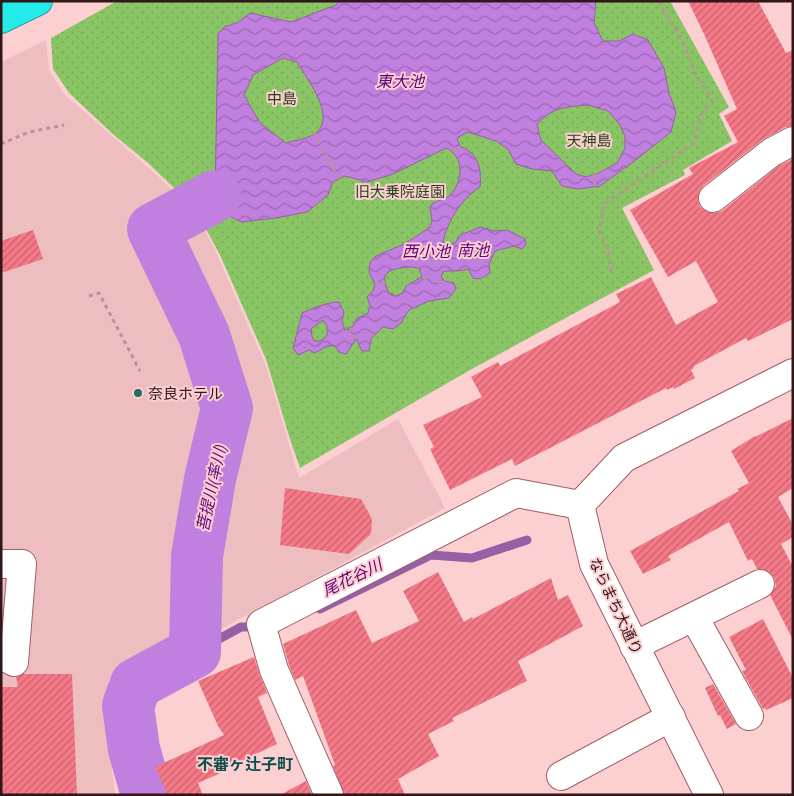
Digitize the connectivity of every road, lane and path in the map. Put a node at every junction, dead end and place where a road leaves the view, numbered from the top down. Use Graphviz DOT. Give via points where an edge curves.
graph roads {
  1 [pos="38,1"];
  2 [pos="658,1"];
  3 [pos="1,19"];
  4 [pos="64,125"];
  5 [pos="314,133"];
  6 [pos="793,141"];
  7 [pos="1,144"];
  8 [pos="460,146"];
  9 [pos="453,151"];
  10 [pos="594,174"];
  11 [pos="339,179"];
  12 [pos="595,186"];
  13 [pos="713,198"];
  14 [pos="611,272"];
  15 [pos="423,277"];
  16 [pos="443,279"];
  17 [pos="427,280"];
  18 [pos="385,282"];
  19 [pos="438,283"];
  20 [pos="375,284"];
  21 [pos="89,296"];
  22 [pos="350,328"];
  23 [pos="356,339"];
  24 [pos="140,371"];
  25 [pos="793,373"];
  26 [pos="580,505"];
  27 [pos="1,564"];
  28 [pos="760,584"];
  29 [pos="694,617"];
  30 [pos="634,646"];
  31 [pos="1,655"];
  32 [pos="749,716"];
  33 [pos="670,717"];
  34 [pos="561,776"];
  35 [pos="329,795"];
  36 [pos="709,795"];
  1 -- 3 [label="highway"];
  2 -- 14 [label="path" via="712,100 700,117 694,142 604,204 599,231 608,249"];
  4 -- 7 [label="path" via="29,132"];
  5 -- 11 [label="path"];
  6 -- 13 [label="street" via="772,152"];
  8 -- 9 [label="path"];
  10 -- 12 [label="path"];
  15 -- 17 [label="path"];
  16 -- 19 [label="path"];
  18 -- 20 [label="path"];
  21 -- 24 [label="path" via="100,294"];
  22 -- 23 [label="path"];
  25 -- 26 [label="street" via="624,458"];
  26 -- 30 [label="street, ならまち大通り" via="594,564"];
  26 -- 35 [label="street" via="516,492 261,624 274,670"];
  27 -- 31 [label="street" via="22,564 14,662"];
  28 -- 29 [label="street"];
  29 -- 30 [label="street"];
  29 -- 32 [label="street"];
  30 -- 33 [label="street, ならまち大通り"];
  33 -- 34 [label="street"];
  33 -- 36 [label="street, ならまち大通り"];
}
